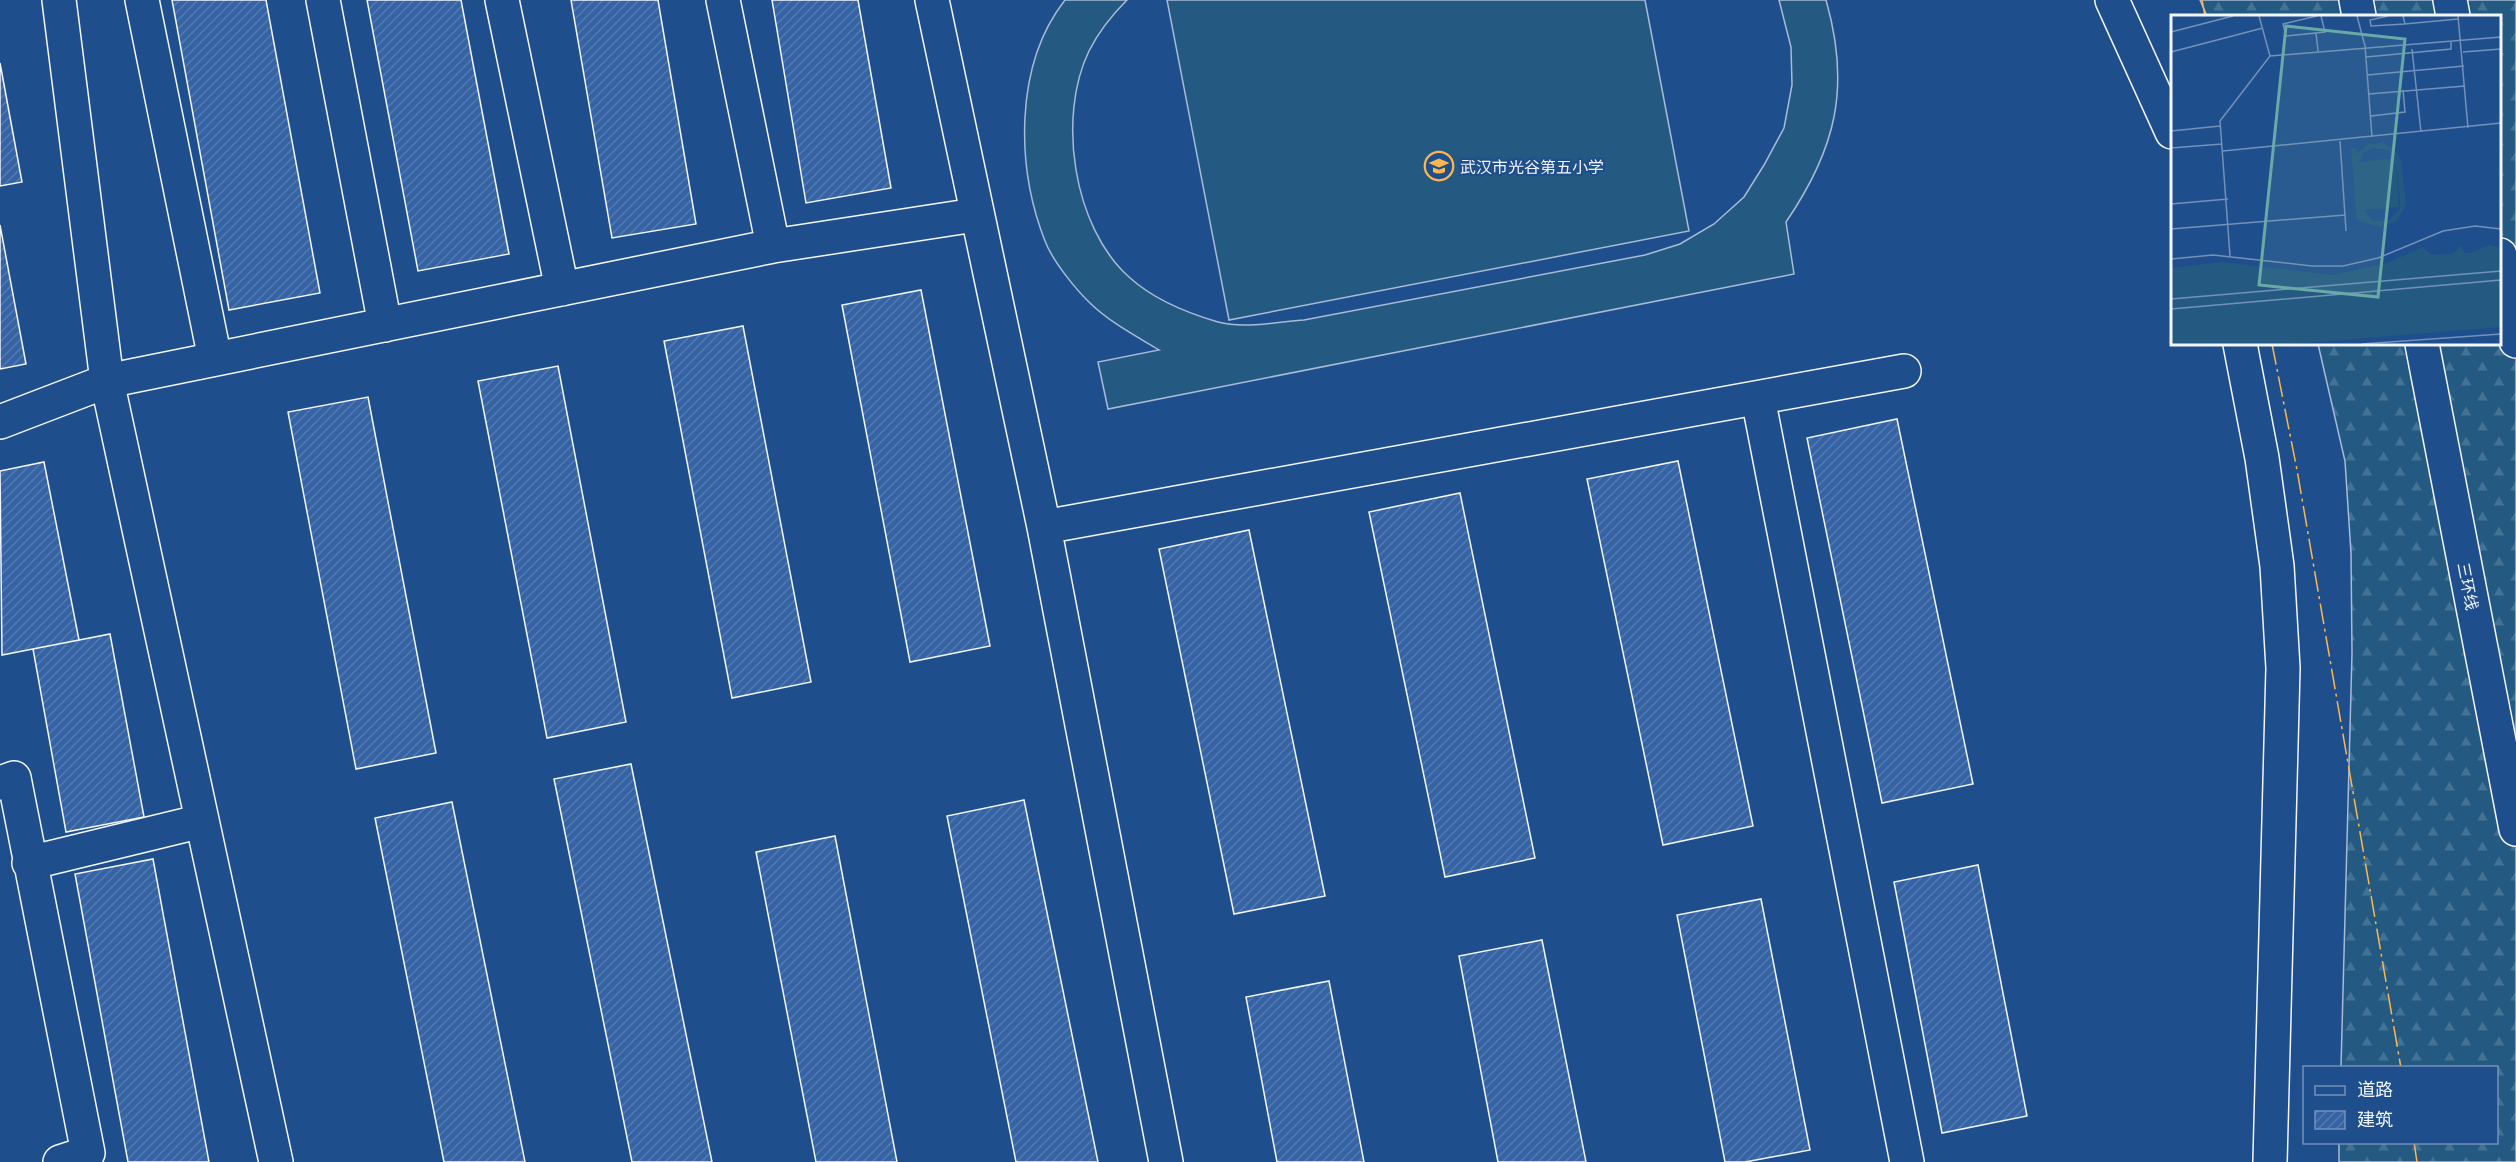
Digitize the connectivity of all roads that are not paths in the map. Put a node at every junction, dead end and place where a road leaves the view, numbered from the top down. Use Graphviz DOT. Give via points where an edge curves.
graph roads {
  1 [pos="58,0"];
  2 [pos="142,0"];
  3 [pos="323,0"];
  4 [pos="502,0"];
  5 [pos="723,0"];
  6 [pos="932,0"];
  7 [pos="2112,0"];
  8 [pos="2356,0"];
  9 [pos="2450,0"];
  10 [pos="2359,15"];
  11 [pos="2453,15"];
  12 [pos="2171,130"];
  13 [pos="975,215"];
  14 [pos="774,246"];
  15 [pos="2501,265"];
  16 [pos="562,289"];
  17 [pos="385,325"];
  18 [pos="2516,340"];
  19 [pos="2240,345"];
  20 [pos="2422,345"];
  21 [pos="215,359"];
  22 [pos="1904,371"];
  23 [pos="106,381"];
  24 [pos="1758,398"];
  25 [pos="0,422"];
  26 [pos="1044,526"];
  27 [pos="0,783"];
  28 [pos="202,821"];
  29 [pos="2516,829"];
  30 [pos="29,863"];
  31 [pos="60,1162"];
  32 [pos="276,1162"];
  33 [pos="1166,1162"];
  34 [pos="1907,1162"];
  35 [pos="2270,1162"];
  1 -- 23 [label="main road"];
  2 -- 21 [label="main road"];
  3 -- 17 [label="main road"];
  4 -- 16 [label="main road"];
  5 -- 14 [label="main road"];
  6 -- 13 [label="main road"];
  7 -- 12 [label="main road"];
  8 -- 10 [label="main road"];
  9 -- 11 [label="main road"];
  13 -- 14 [label="main road"];
  13 -- 26 [label="main road"];
  14 -- 16 [label="main road"];
  15 -- 18 [label="main road"];
  16 -- 17 [label="main road"];
  17 -- 21 [label="main road"];
  19 -- 35 [label="main road" via="2277,566 2283,668"];
  20 -- 29 [label="main road, 三环线"];
  21 -- 23 [label="main road"];
  22 -- 24 [label="main road"];
  23 -- 25 [label="main road"];
  23 -- 28 [label="main road"];
  24 -- 26 [label="main road"];
  24 -- 34 [label="main road"];
  26 -- 33 [label="main road"];
  27 -- 30 [label="main road" via="14,778"];
  28 -- 30 [label="main road"];
  28 -- 32 [label="main road"];
  30 -- 31 [label="main road" via="88,1153"];
}
